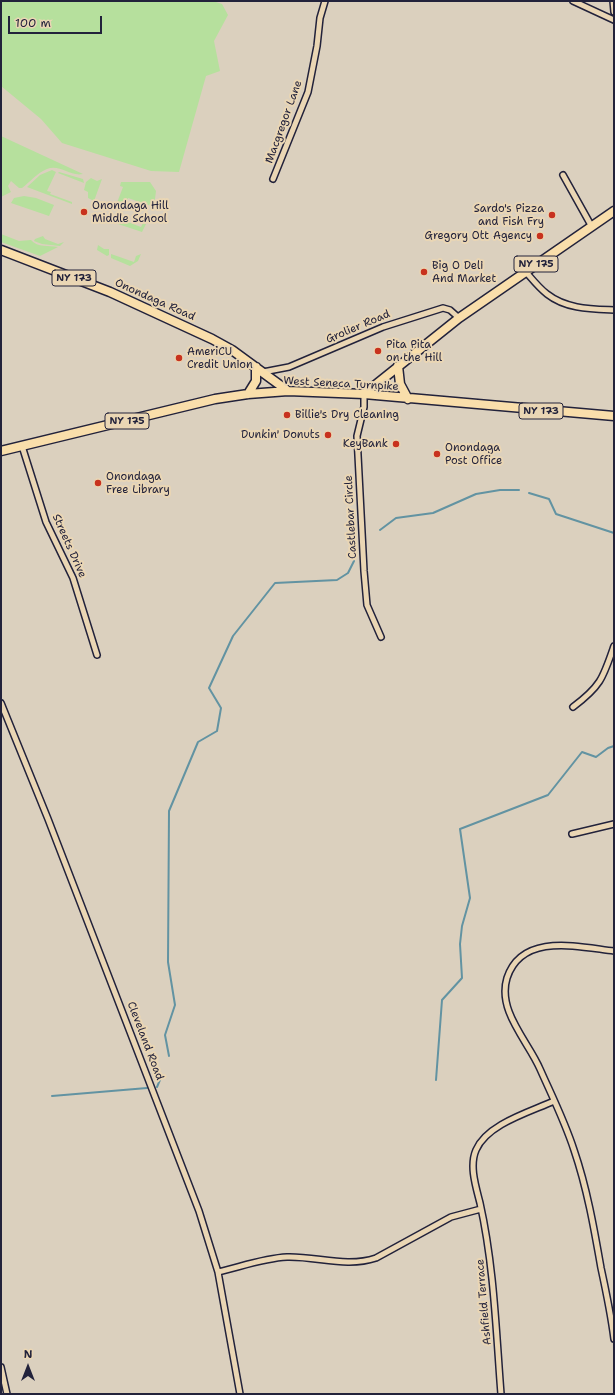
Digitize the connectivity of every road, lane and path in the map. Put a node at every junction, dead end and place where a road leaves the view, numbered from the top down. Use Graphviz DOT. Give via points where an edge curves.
graph roads {
  1 [pos="325,1"];
  2 [pos="572,1"];
  3 [pos="613,1"];
  4 [pos="614,12"];
  5 [pos="614,20"];
  6 [pos="563,175"];
  7 [pos="273,179"];
  8 [pos="614,211"];
  9 [pos="592,227"];
  10 [pos="1,250"];
  11 [pos="525,271"];
  12 [pos="614,310"];
  13 [pos="459,318"];
  14 [pos="398,366"];
  15 [pos="259,370"];
  16 [pos="288,391"];
  17 [pos="248,394"];
  18 [pos="364,394"];
  19 [pos="408,399"];
  20 [pos="614,416"];
  21 [pos="22,446"];
  22 [pos="1,451"];
  23 [pos="381,637"];
  24 [pos="614,646"];
  25 [pos="97,655"];
  26 [pos="1,703"];
  27 [pos="573,707"];
  28 [pos="614,824"];
  29 [pos="572,834"];
  30 [pos="614,951"];
  31 [pos="554,1101"];
  32 [pos="481,1209"];
  33 [pos="218,1272"];
  34 [pos="614,1339"];
  35 [pos="1,1367"];
  36 [pos="7,1394"];
  37 [pos="240,1394"];
  38 [pos="501,1394"];
  1 -- 7 [label="street, Macgregor Lane" via="308,92"];
  2 -- 5 [label="street"];
  3 -- 4 [label="street"];
  6 -- 9 [label="street"];
  8 -- 9 [label="main road, NY 175"];
  9 -- 11 [label="main road, NY 175"];
  10 -- 15 [label="main road, Onondaga Road / NY 173" via="143,306 232,350"];
  11 -- 12 [label="street" via="557,301 574,307"];
  11 -- 13 [label="main road, NY 175"];
  13 -- 14 [label="main road, NY 175"];
  13 -- 15 [label="street, Grolier Road" via="450,310 443,308 383,327 290,367"];
  14 -- 18 [label="main road, NY 175"];
  14 -- 19 [label="main road" via="400,384"];
  15 -- 16 [label="main road, Onondaga Road / NY 173"];
  15 -- 17 [label="main road"];
  16 -- 17 [label="main road, West Seneca Turnpike / NY 175"];
  16 -- 18 [label="main road, West Seneca Turnpike / NY 173"];
  17 -- 21 [label="main road, West Seneca Turnpike / NY 175" via="215,399"];
  18 -- 19 [label="main road, West Seneca Turnpike / NY 173"];
  18 -- 23 [label="street, Castlebar Circle" via="364,407 357,436 364,571 367,605"];
  19 -- 20 [label="main road, West Seneca Turnpike / NY 173"];
  21 -- 22 [label="main road, West Seneca Turnpike / NY 175"];
  21 -- 25 [label="street, Streets Drive" via="46,522 74,578"];
  24 -- 27 [label="street" via="592,693"];
  26 -- 33 [label="street, Cleveland Road" via="159,1104 199,1211"];
  28 -- 29 [label="street"];
  30 -- 31 [label="street" via="565,945 544,946 532,950 516,962 507,979 508,1009"];
  31 -- 32 [label="street, Ashfield Terrace" via="496,1127 482,1140 474,1157 473,1172"];
  31 -- 34 [label="street" via="574,1151 585,1189"];
  32 -- 33 [label="street" via="451,1217 364,1262 346,1263 285,1257"];
  32 -- 38 [label="street, Ashfield Terrace" via="493,1279"];
  33 -- 37 [label="street, Cleveland Road"];
  35 -- 36 [label="street"];
}
